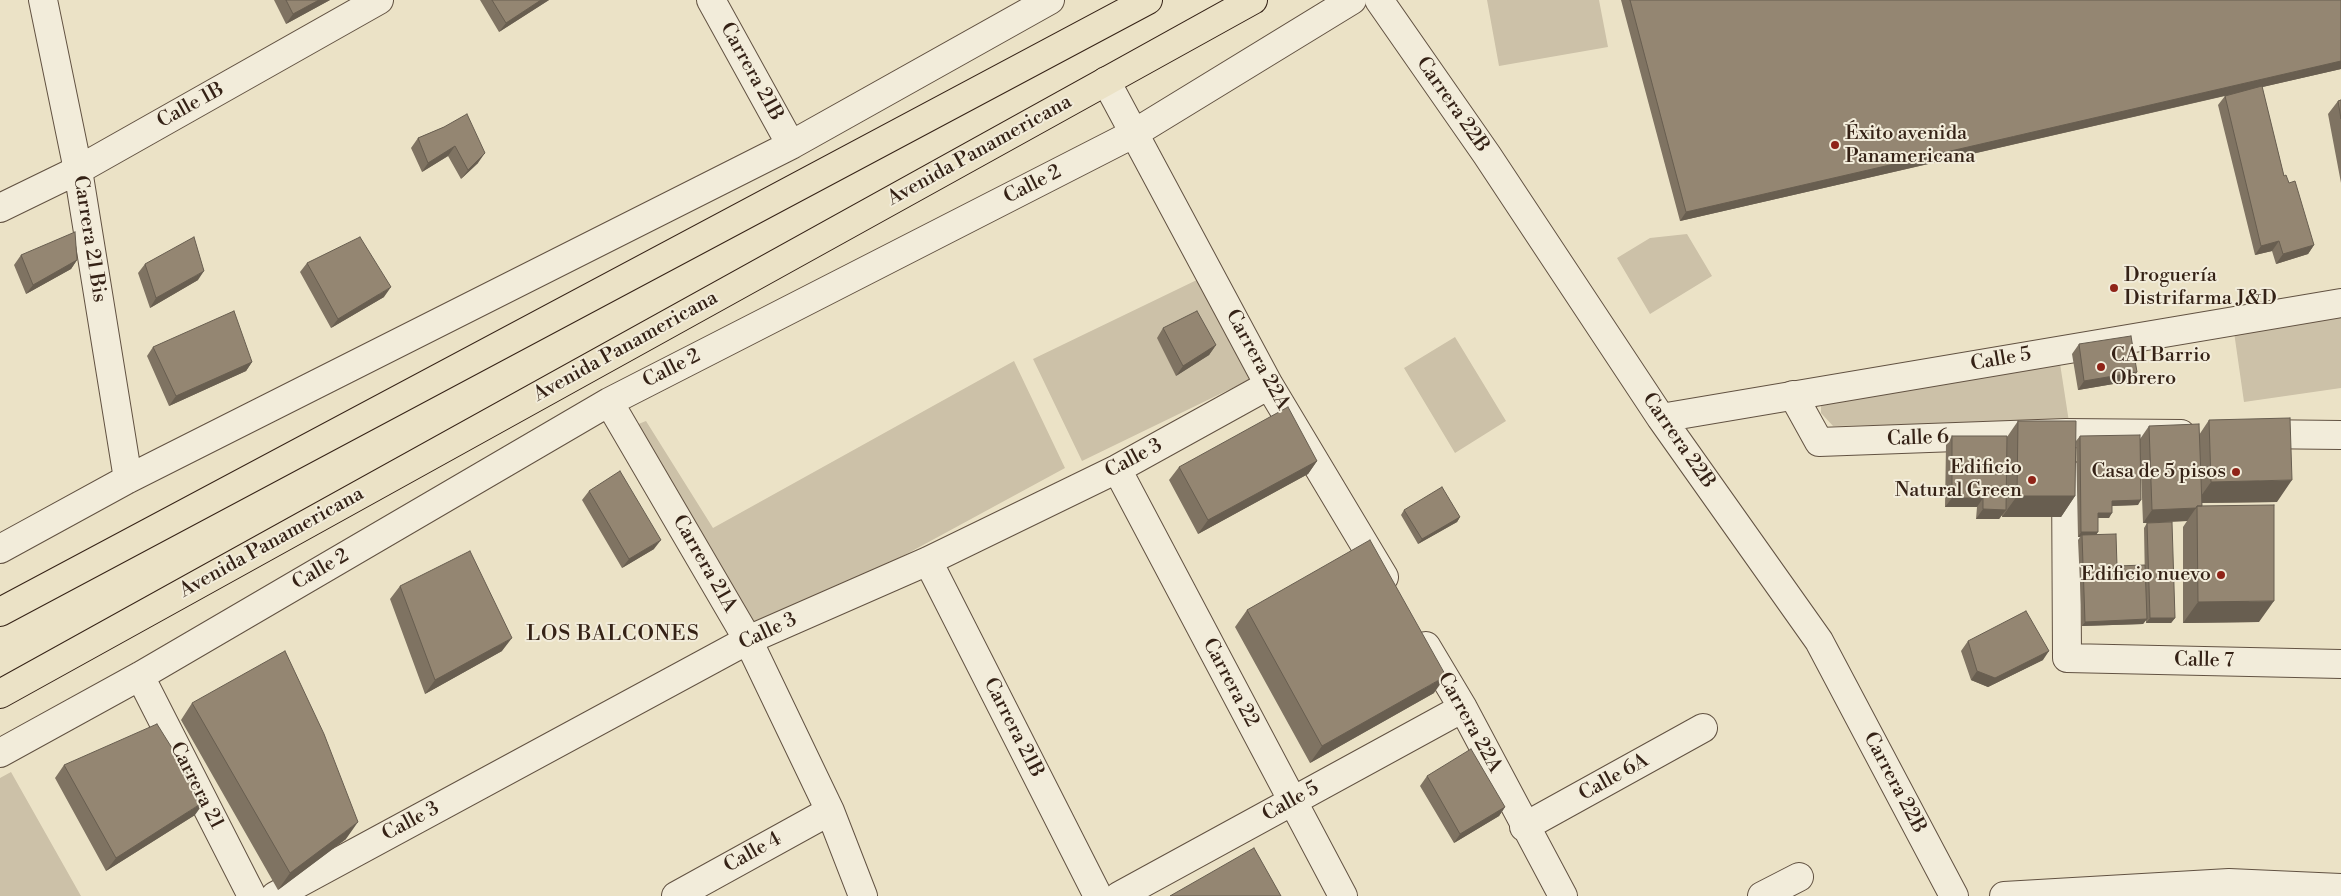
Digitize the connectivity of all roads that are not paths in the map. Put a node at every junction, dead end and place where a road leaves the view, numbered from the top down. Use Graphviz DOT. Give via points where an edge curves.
graph roads {
  1 [pos="43,0"];
  2 [pos="379,0"];
  3 [pos="711,0"];
  4 [pos="1050,0"];
  5 [pos="1148,0"];
  6 [pos="1252,0"];
  7 [pos="1352,0"];
  8 [pos="1379,0"];
  9 [pos="1106,81"];
  10 [pos="1133,134"];
  11 [pos="791,145"];
  12 [pos="78,170"];
  13 [pos="0,208"];
  14 [pos="2341,303"];
  15 [pos="1269,385"];
  16 [pos="1793,395"];
  17 [pos="609,402"];
  18 [pos="1661,418"];
  19 [pos="2066,434"];
  20 [pos="2203,434"];
  21 [pos="2233,434"];
  22 [pos="2341,435"];
  23 [pos="1117,469"];
  24 [pos="128,478"];
  25 [pos="0,549"];
  26 [pos="928,561"];
  27 [pos="1397,597"];
  28 [pos="0,612"];
  29 [pos="1412,623"];
  30 [pos="748,640"];
  31 [pos="2341,664"];
  32 [pos="140,676"];
  33 [pos="0,694"];
  34 [pos="1463,708"];
  35 [pos="1703,728"];
  36 [pos="0,753"];
  37 [pos="1293,801"];
  38 [pos="830,811"];
  39 [pos="1524,827"];
  40 [pos="1799,877"];
  41 [pos="2341,888"];
  42 [pos="252,896"];
  43 [pos="275,896"];
  44 [pos="676,896"];
  45 [pos="863,896"];
  46 [pos="1098,896"];
  47 [pos="1118,896"];
  48 [pos="1343,896"];
  49 [pos="1562,896"];
  50 [pos="1762,896"];
  51 [pos="1954,896"];
  52 [pos="2004,896"];
  1 -- 12 [label="street, Carrera 21 Bis"];
  2 -- 12 [label="street, Calle 1B"];
  3 -- 11 [label="street, Carrera 21B"];
  4 -- 11 [label="street"];
  5 -- 28 [label="main road"];
  6 -- 9 [label="main road, Avenida Panamericana"];
  7 -- 10 [label="street, Calle 2"];
  8 -- 18 [label="street, Carrera 22B" via="1487,155"];
  9 -- 10 [label="street, Carrera 22A"];
  9 -- 33 [label="main road, Avenida Panamericana"];
  10 -- 15 [label="street, Carrera 22A"];
  10 -- 17 [label="street, Calle 2"];
  11 -- 24 [label="street"];
  12 -- 13 [label="street, Calle 1B"];
  12 -- 24 [label="street, Carrera 21 Bis"];
  14 -- 16 [label="street, Calle 5"];
  15 -- 23 [label="street, Calle 3"];
  15 -- 27 [label="street, Carrera 22A"];
  16 -- 18 [label="street, Calle 5"];
  16 -- 19 [label="street, Calle 6" via="1819,442"];
  17 -- 30 [label="street, Carrera 21A"];
  17 -- 32 [label="street, Calle 2"];
  18 -- 51 [label="street, Carrera 22B" via="1819,641"];
  19 -- 20 [label="street, Calle 6"];
  19 -- 31 [label="street, Calle 7" via="2067,658"];
  21 -- 22 [label="street"];
  23 -- 26 [label="street, Calle 3"];
  23 -- 37 [label="street, Carrera 22"];
  24 -- 25 [label="street"];
  26 -- 30 [label="street, Calle 3"];
  26 -- 46 [label="street, Carrera 21B"];
  29 -- 34 [label="street, Carrera 22A"];
  30 -- 38 [label="street, Carrera 21A"];
  30 -- 43 [label="street, Calle 3"];
  32 -- 36 [label="street, Calle 2"];
  32 -- 42 [label="street, Carrera 21"];
  34 -- 37 [label="street, Calle 5"];
  34 -- 39 [label="street, Carrera 22A"];
  35 -- 39 [label="street, Calle 6A"];
  37 -- 47 [label="street, Calle 5"];
  37 -- 48 [label="street, Carrera 22"];
  38 -- 44 [label="street, Calle 4"];
  38 -- 45 [label="street, Carrera 21A"];
  39 -- 49 [label="street, Carrera 22A"];
  40 -- 50 [label="street"];
  41 -- 52 [label="street" via="2229,883"];
}
